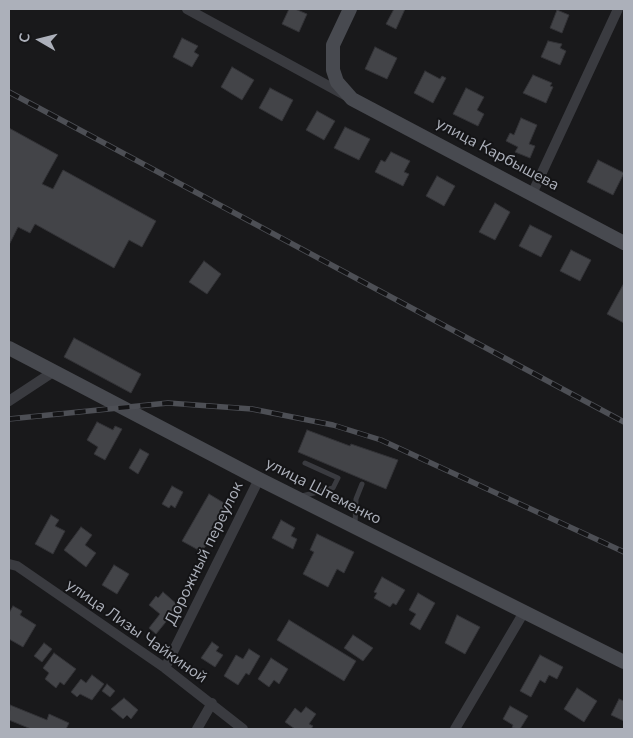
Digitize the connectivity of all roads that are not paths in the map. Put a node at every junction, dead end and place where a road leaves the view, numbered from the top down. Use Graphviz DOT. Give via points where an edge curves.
graph roads {
  1 [pos="187,9"];
  2 [pos="350,9"];
  3 [pos="618,9"];
  4 [pos="352,99"];
  5 [pos="532,194"];
  6 [pos="624,243"];
  7 [pos="9,348"];
  8 [pos="53,372"];
  9 [pos="9,401"];
  10 [pos="305,463"];
  11 [pos="259,479"];
  12 [pos="362,484"];
  13 [pos="296,498"];
  14 [pos="355,527"];
  15 [pos="9,564"];
  16 [pos="524,612"];
  17 [pos="624,662"];
  18 [pos="165,668"];
  19 [pos="212,703"];
  20 [pos="197,729"];
  21 [pos="244,729"];
  22 [pos="455,729"];
  1 -- 4 [label="street"];
  2 -- 4 [label="main road" via="333,45 333,70 337,82"];
  3 -- 5 [label="street"];
  4 -- 5 [label="main road, улица Карбышева"];
  5 -- 6 [label="main road, улица Карбышева"];
  7 -- 8 [label="main road, улица Штеменко"];
  8 -- 9 [label="street"];
  8 -- 11 [label="main road, улица Штеменко"];
  10 -- 13 [label="lane" via="338,478 334,488"];
  11 -- 13 [label="main road, улица Штеменко"];
  11 -- 18 [label="street, Дорожный переулок"];
  12 -- 14 [label="lane" via="356,499"];
  13 -- 14 [label="main road, улица Штеменко"];
  14 -- 16 [label="main road, улица Штеменко"];
  15 -- 18 [label="street, улица Лизы Чайкиной" via="17,566"];
  16 -- 17 [label="main road, улица Штеменко"];
  16 -- 22 [label="street"];
  18 -- 19 [label="street, улица Лизы Чайкиной"];
  19 -- 20 [label="street"];
  19 -- 21 [label="street, улица Лизы Чайкиной"];
}
